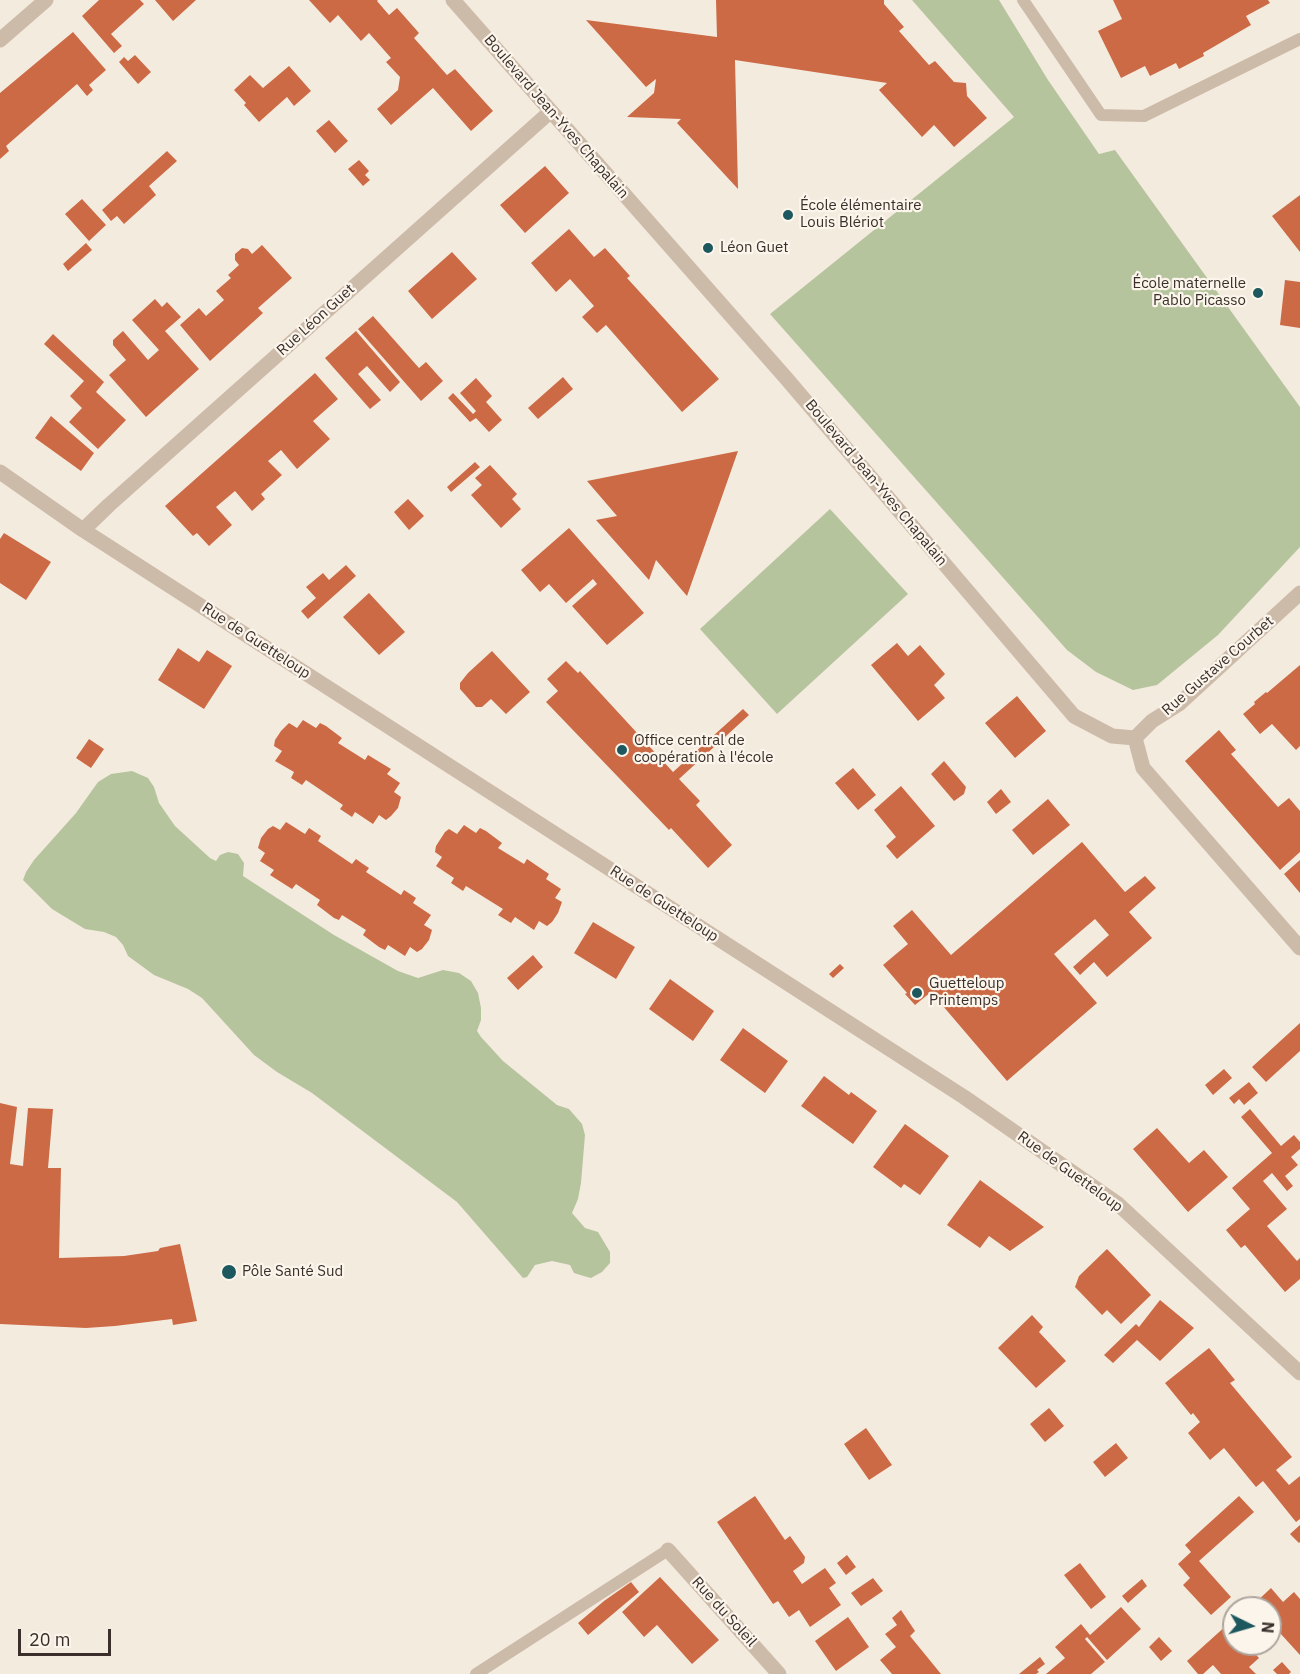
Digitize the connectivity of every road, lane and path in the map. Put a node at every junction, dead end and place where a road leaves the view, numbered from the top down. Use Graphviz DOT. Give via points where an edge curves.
graph roads {
  1 [pos="46,0"];
  2 [pos="453,0"];
  3 [pos="1023,0"];
  4 [pos="1300,39"];
  5 [pos="0,40"];
  6 [pos="550,112"];
  7 [pos="0,472"];
  8 [pos="83,530"];
  9 [pos="1300,593"];
  10 [pos="1135,738"];
  11 [pos="1300,948"];
  12 [pos="1300,1373"];
  13 [pos="668,1550"];
  14 [pos="476,1674"];
  15 [pos="779,1674"];
  1 -- 5 [label="street"];
  2 -- 6 [label="street, Boulevard Jean-Yves Chapalain"];
  3 -- 4 [label="lane" via="1101,115 1144,116"];
  6 -- 8 [label="street, Rue Léon Guet"];
  6 -- 10 [label="street, Boulevard Jean-Yves Chapalain" via="786,378 1074,716 1112,736"];
  7 -- 8 [label="street, Rue de Guetteloup"];
  8 -- 12 [label="street, Rue de Guetteloup" via="964,1097 1118,1204"];
  9 -- 10 [label="street, Rue Gustave Courbet" via="1179,704 1152,721"];
  10 -- 11 [label="street" via="1143,768"];
  13 -- 14 [label="lane"];
  13 -- 15 [label="street, Rue du Soleil"];
}
